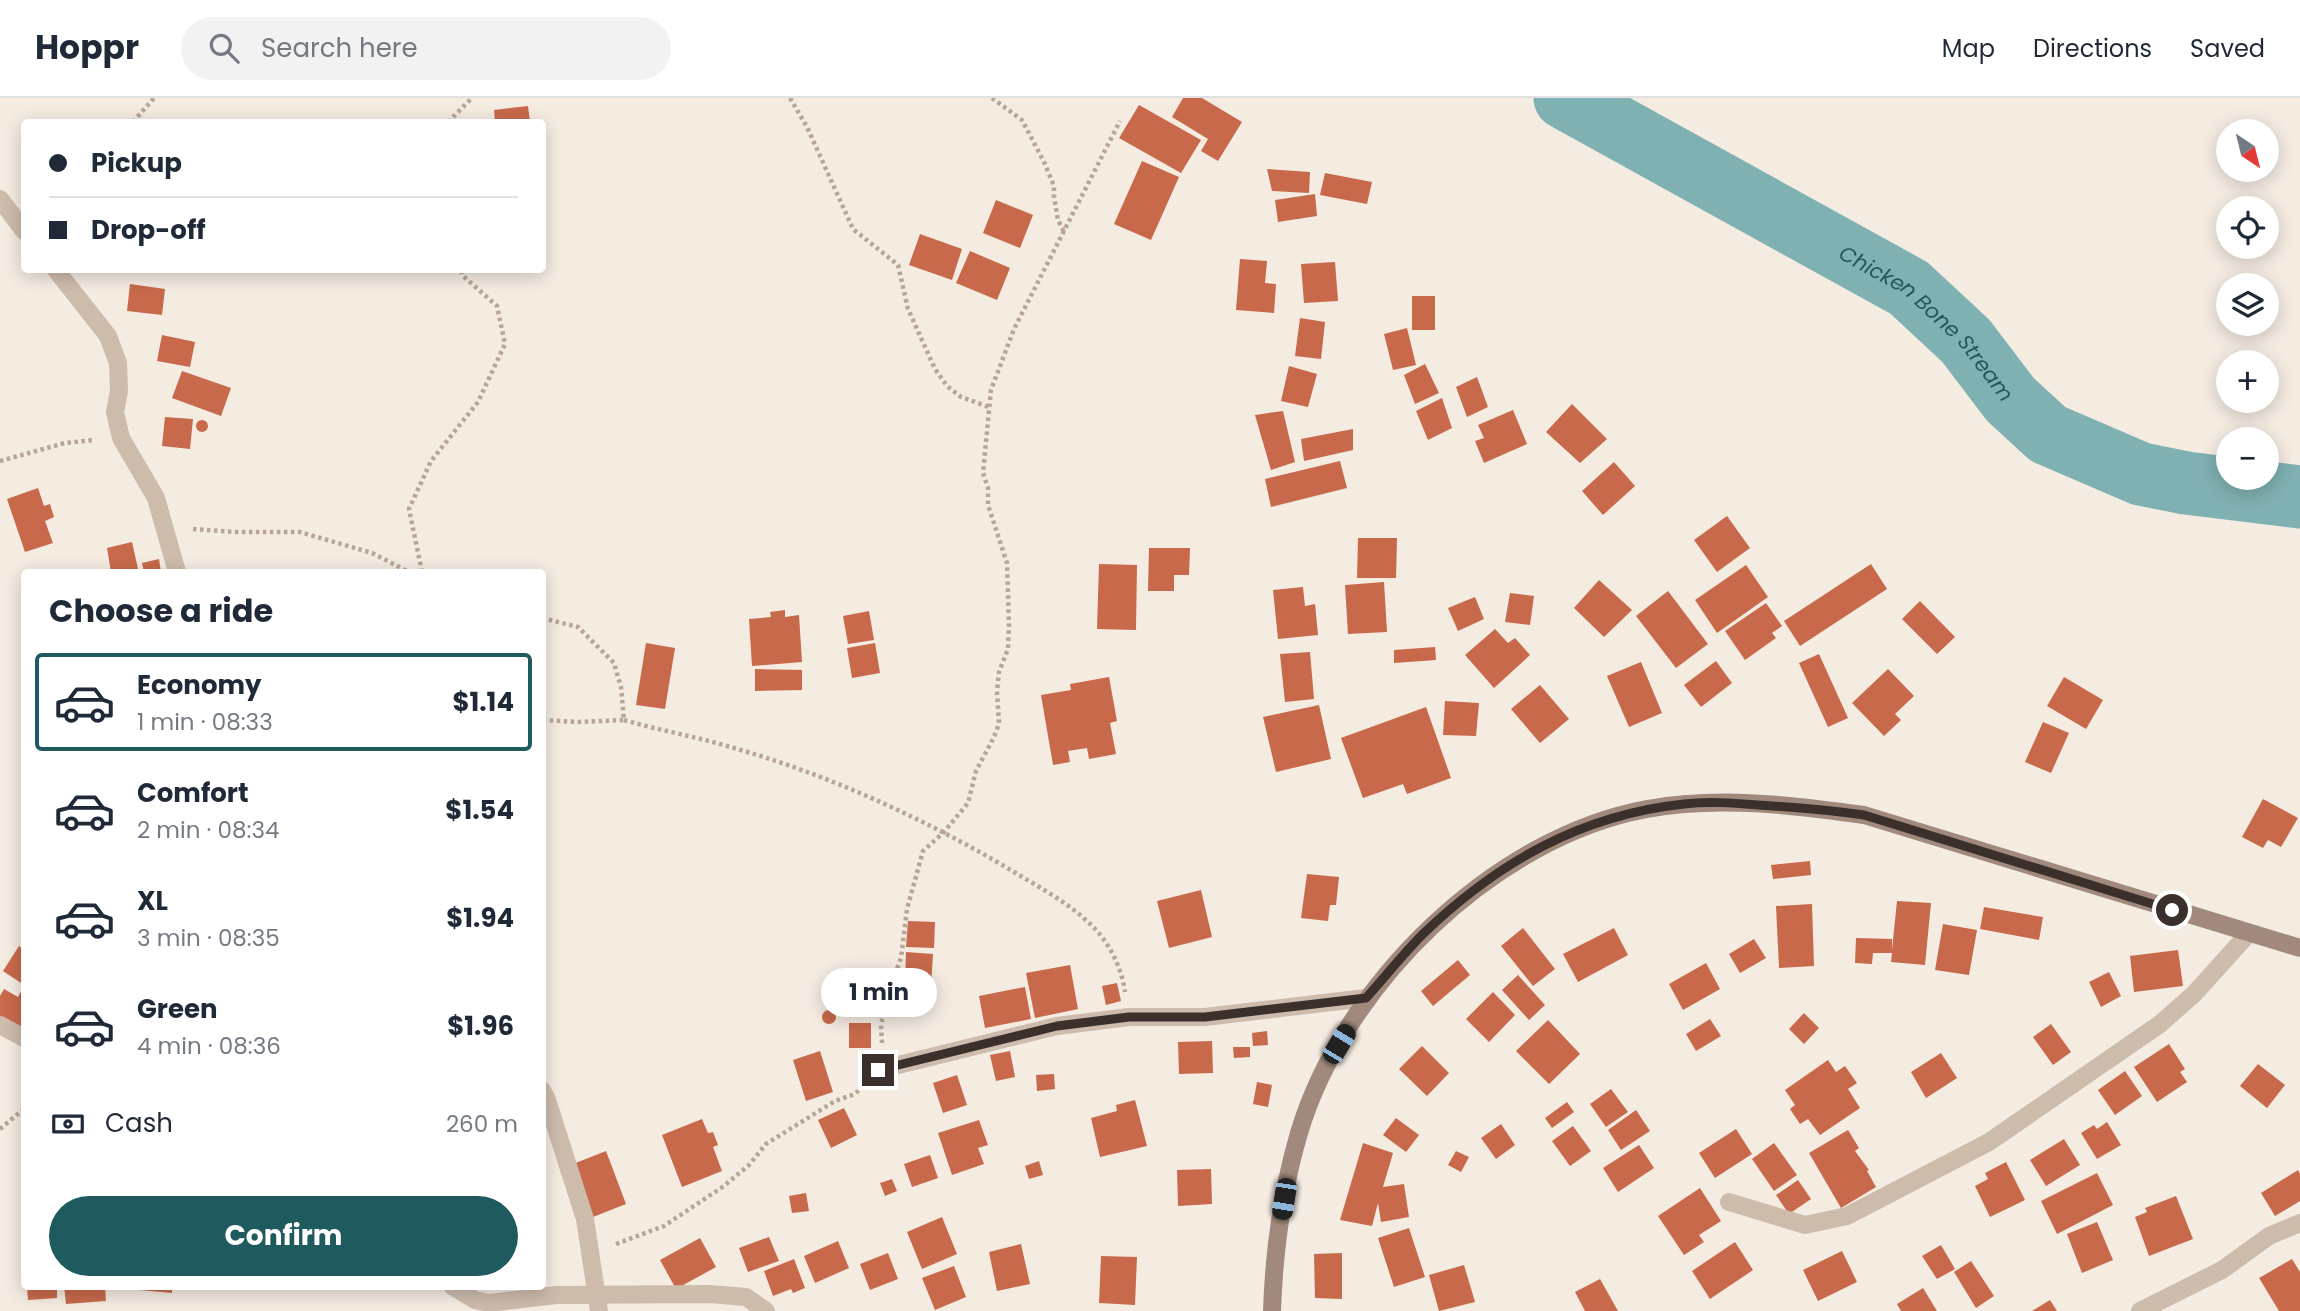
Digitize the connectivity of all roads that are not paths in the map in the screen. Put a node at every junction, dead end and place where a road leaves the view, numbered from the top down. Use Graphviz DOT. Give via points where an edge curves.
graph roads {
  1 [pos="0,199"];
  2 [pos="21,227"];
  3 [pos="58,273"];
  4 [pos="176,569"];
  5 [pos="2249,933"];
  6 [pos="2300,948"];
  7 [pos="1366,998"];
  8 [pos="0,1025"];
  9 [pos="21,1036"];
  10 [pos="878,1070"];
  11 [pos="546,1098"];
  12 [pos="1729,1202"];
  13 [pos="2300,1223"];
  14 [pos="459,1290"];
  15 [pos="598,1302"];
  16 [pos="766,1311"];
  17 [pos="1272,1311"];
  18 [pos="2140,1311"];
  1 -- 2 [label="street"];
  3 -- 4 [label="street" via="108,336 118,363 115,412 121,438 156,499"];
  5 -- 6 [label="street"];
  5 -- 7 [label="street" via="1864,815 1815,808 1686,803 1608,818 1551,840 1486,880 1422,935"];
  5 -- 12 [label="street" via="2160,1024 1989,1142 1859,1210 1804,1225"];
  7 -- 10 [label="street" via="1205,1017 1129,1017 1057,1026"];
  7 -- 17 [label="street" via="1325,1068 1299,1132 1274,1260"];
  8 -- 9 [label="street"];
  11 -- 15 [label="street" via="585,1219"];
  13 -- 18 [label="street" via="2269,1236 2222,1270"];
  14 -- 15 [label="street" via="489,1303 527,1297"];
  15 -- 16 [label="street" via="709,1294 746,1297"];
}
